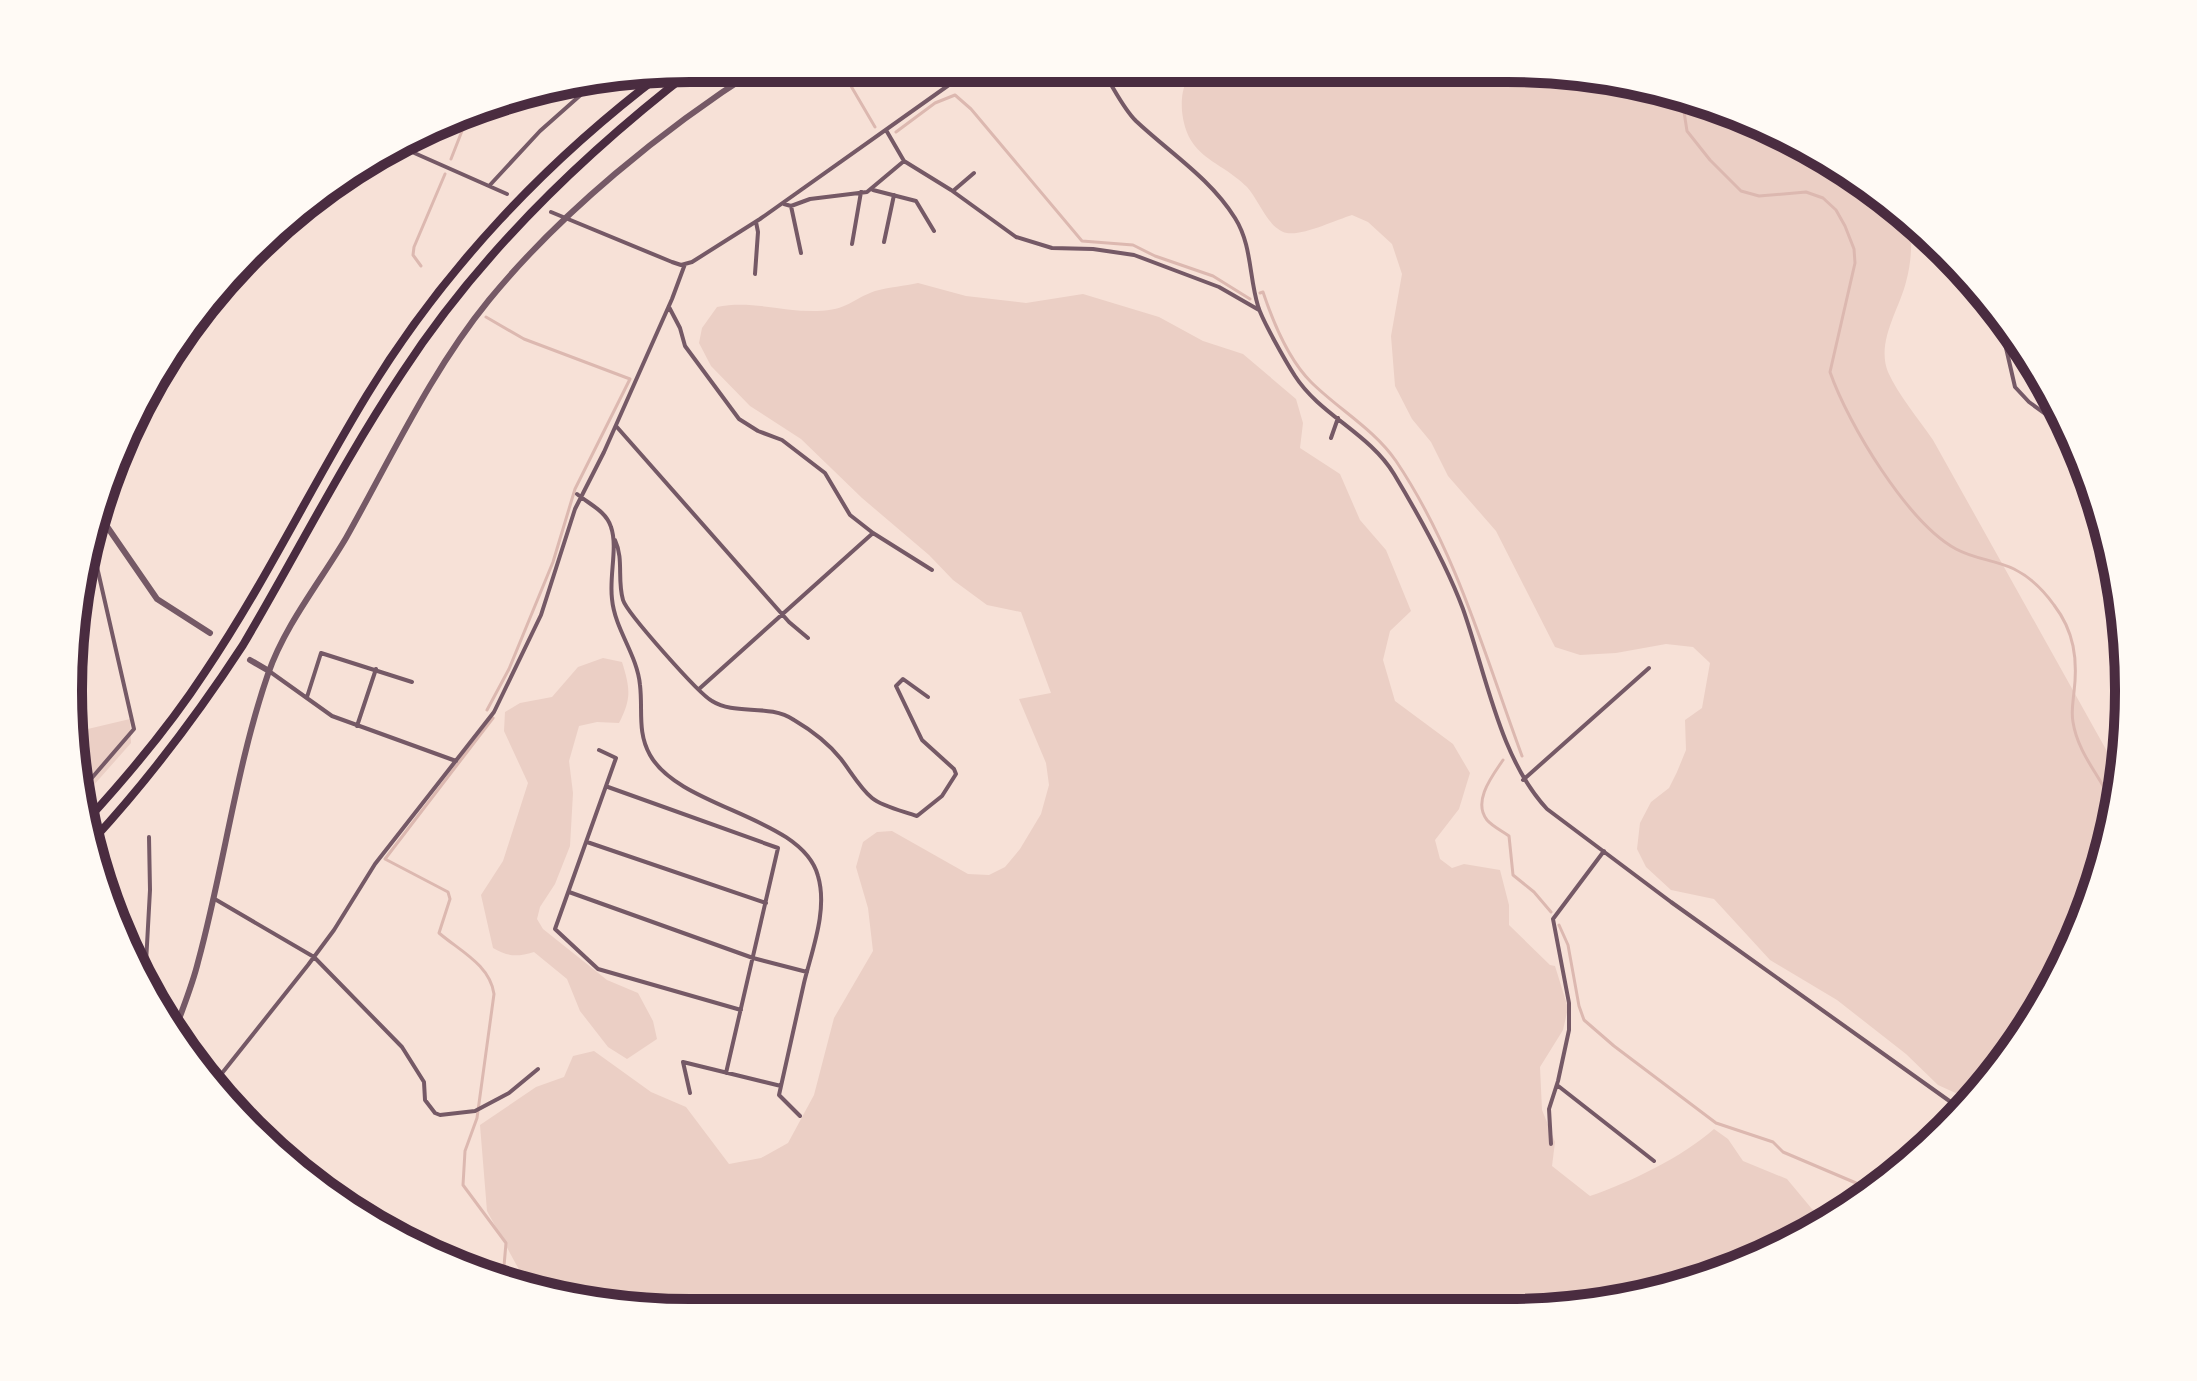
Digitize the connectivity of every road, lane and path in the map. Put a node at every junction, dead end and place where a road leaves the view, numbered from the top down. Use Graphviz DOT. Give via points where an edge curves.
graph roads {
  1 [pos="677,82"];
  2 [pos="740,82"];
  3 [pos="953,82"];
  4 [pos="1110,82"];
  5 [pos="650,83"];
  6 [pos="584,92"];
  7 [pos="886,130"];
  8 [pos="410,151"];
  9 [pos="904,161"];
  10 [pos="974,173"];
  11 [pos="490,185"];
  12 [pos="871,189"];
  13 [pos="953,191"];
  14 [pos="861,192"];
  15 [pos="507,194"];
  16 [pos="894,195"];
  17 [pos="783,203"];
  18 [pos="791,206"];
  19 [pos="551,212"];
  20 [pos="567,219"];
  21 [pos="756,222"];
  22 [pos="934,231"];
  23 [pos="884,242"];
  24 [pos="852,244"];
  25 [pos="801,253"];
  26 [pos="685,264"];
  27 [pos="755,274"];
  28 [pos="669,307"];
  29 [pos="1259,310"];
  30 [pos="2004,341"];
  31 [pos="2050,417"];
  32 [pos="1338,418"];
  33 [pos="616,426"];
  34 [pos="1331,438"];
  35 [pos="580,495"];
  36 [pos="106,524"];
  37 [pos="873,533"];
  38 [pos="613,534"];
  39 [pos="96,563"];
  40 [pos="932,570"];
  41 [pos="783,614"];
  42 [pos="210,633"];
  43 [pos="808,638"];
  44 [pos="250,660"];
  45 [pos="1649,668"];
  46 [pos="376,669"];
  47 [pos="269,671"];
  48 [pos="412,682"];
  49 [pos="699,689"];
  50 [pos="307,697"];
  51 [pos="928,697"];
  52 [pos="357,726"];
  53 [pos="599,750"];
  54 [pos="456,761"];
  55 [pos="89,780"];
  56 [pos="1523,780"];
  57 [pos="608,787"];
  58 [pos="95,812"];
  59 [pos="99,833"];
  60 [pos="149,837"];
  61 [pos="587,842"];
  62 [pos="1604,851"];
  63 [pos="569,892"];
  64 [pos="213,898"];
  65 [pos="766,903"];
  66 [pos="314,957"];
  67 [pos="753,958"];
  68 [pos="146,962"];
  69 [pos="807,972"];
  70 [pos="741,1010"];
  71 [pos="179,1019"];
  72 [pos="538,1069"];
  73 [pos="726,1073"];
  74 [pos="220,1076"];
  75 [pos="1557,1085"];
  76 [pos="781,1086"];
  77 [pos="690,1093"];
  78 [pos="1953,1104"];
  79 [pos="800,1116"];
  80 [pos="1551,1144"];
  81 [pos="1654,1161"];
  1 -- 59 [label="highway" via="549,194 438,322 382,405 218,683 155,769"];
  2 -- 20 [label="street" via="624,168"];
  3 -- 7 [label="street"];
  4 -- 29 [label="street" via="1136,120 1201,177 1235,218 1247,247"];
  5 -- 58 [label="highway" via="559,160 457,269 367,395 205,673 142,759"];
  6 -- 11 [label="street"];
  7 -- 9 [label="street"];
  7 -- 17 [label="street"];
  8 -- 11 [label="street"];
  9 -- 12 [label="street"];
  9 -- 13 [label="street"];
  10 -- 13 [label="street"];
  11 -- 15 [label="street"];
  12 -- 14 [label="street"];
  12 -- 16 [label="street"];
  13 -- 29 [label="street" via="1016,237 1052,248 1134,255 1219,287"];
  14 -- 18 [label="street"];
  14 -- 24 [label="street"];
  16 -- 22 [label="street" via="916,201"];
  16 -- 23 [label="street"];
  17 -- 18 [label="street"];
  17 -- 21 [label="street"];
  18 -- 25 [label="street"];
  19 -- 20 [label="street"];
  20 -- 26 [label="street"];
  20 -- 47 [label="street" via="488,301 430,386"];
  21 -- 26 [label="street"];
  21 -- 27 [label="street"];
  26 -- 28 [label="street"];
  28 -- 33 [label="street"];
  28 -- 37 [label="street" via="685,346 739,419 782,440 825,473 850,515"];
  29 -- 32 [label="street" via="1294,375"];
  30 -- 31 [label="street" via="2015,387"];
  32 -- 34 [label="street"];
  32 -- 56 [label="street" via="1386,462 1426,533 1461,606"];
  33 -- 35 [label="street"];
  33 -- 41 [label="street"];
  35 -- 38 [label="street" via="602,511"];
  35 -- 54 [label="street" via="541,615 494,712"];
  36 -- 42 [label="street" via="157,599"];
  37 -- 40 [label="street"];
  37 -- 41 [label="street"];
  38 -- 49 [label="street" via="626,607"];
  38 -- 69 [label="street" via="612,602 637,667 645,744 670,779 784,835 814,867 820,913"];
  39 -- 55 [label="street" via="134,729"];
  41 -- 43 [label="street"];
  41 -- 49 [label="street"];
  44 -- 47 [label="street"];
  45 -- 56 [label="street"];
  46 -- 48 [label="street"];
  46 -- 50 [label="street" via="321,653"];
  46 -- 52 [label="street"];
  47 -- 50 [label="street"];
  47 -- 64 [label="street"];
  49 -- 51 [label="street" via="723,706 768,710 795,720 839,757 869,796 917,816 942,796 956,774 922,740 896,686 903,679"];
  50 -- 52 [label="street"];
  52 -- 54 [label="street"];
  53 -- 57 [label="street" via="616,758"];
  54 -- 66 [label="street" via="375,864"];
  56 -- 62 [label="street" via="1547,809"];
  57 -- 61 [label="street"];
  57 -- 65 [label="street" via="778,848"];
  60 -- 68 [label="street"];
  61 -- 63 [label="street"];
  61 -- 65 [label="street"];
  62 -- 75 [label="street" via="1553,919 1569,1003"];
  62 -- 78 [label="street"];
  63 -- 67 [label="street"];
  63 -- 70 [label="street" via="555,929 598,969"];
  64 -- 66 [label="street"];
  64 -- 71 [label="street"];
  65 -- 67 [label="street"];
  66 -- 72 [label="street" via="402,1047 424,1082 425,1100 440,1115 475,1111"];
  66 -- 74 [label="street"];
  67 -- 69 [label="street"];
  67 -- 70 [label="street"];
  69 -- 76 [label="street"];
  70 -- 73 [label="street"];
  73 -- 76 [label="street"];
  73 -- 77 [label="street" via="683,1062"];
  75 -- 80 [label="street" via="1549,1109"];
  75 -- 81 [label="street"];
  76 -- 79 [label="street" via="779,1095"];
}
